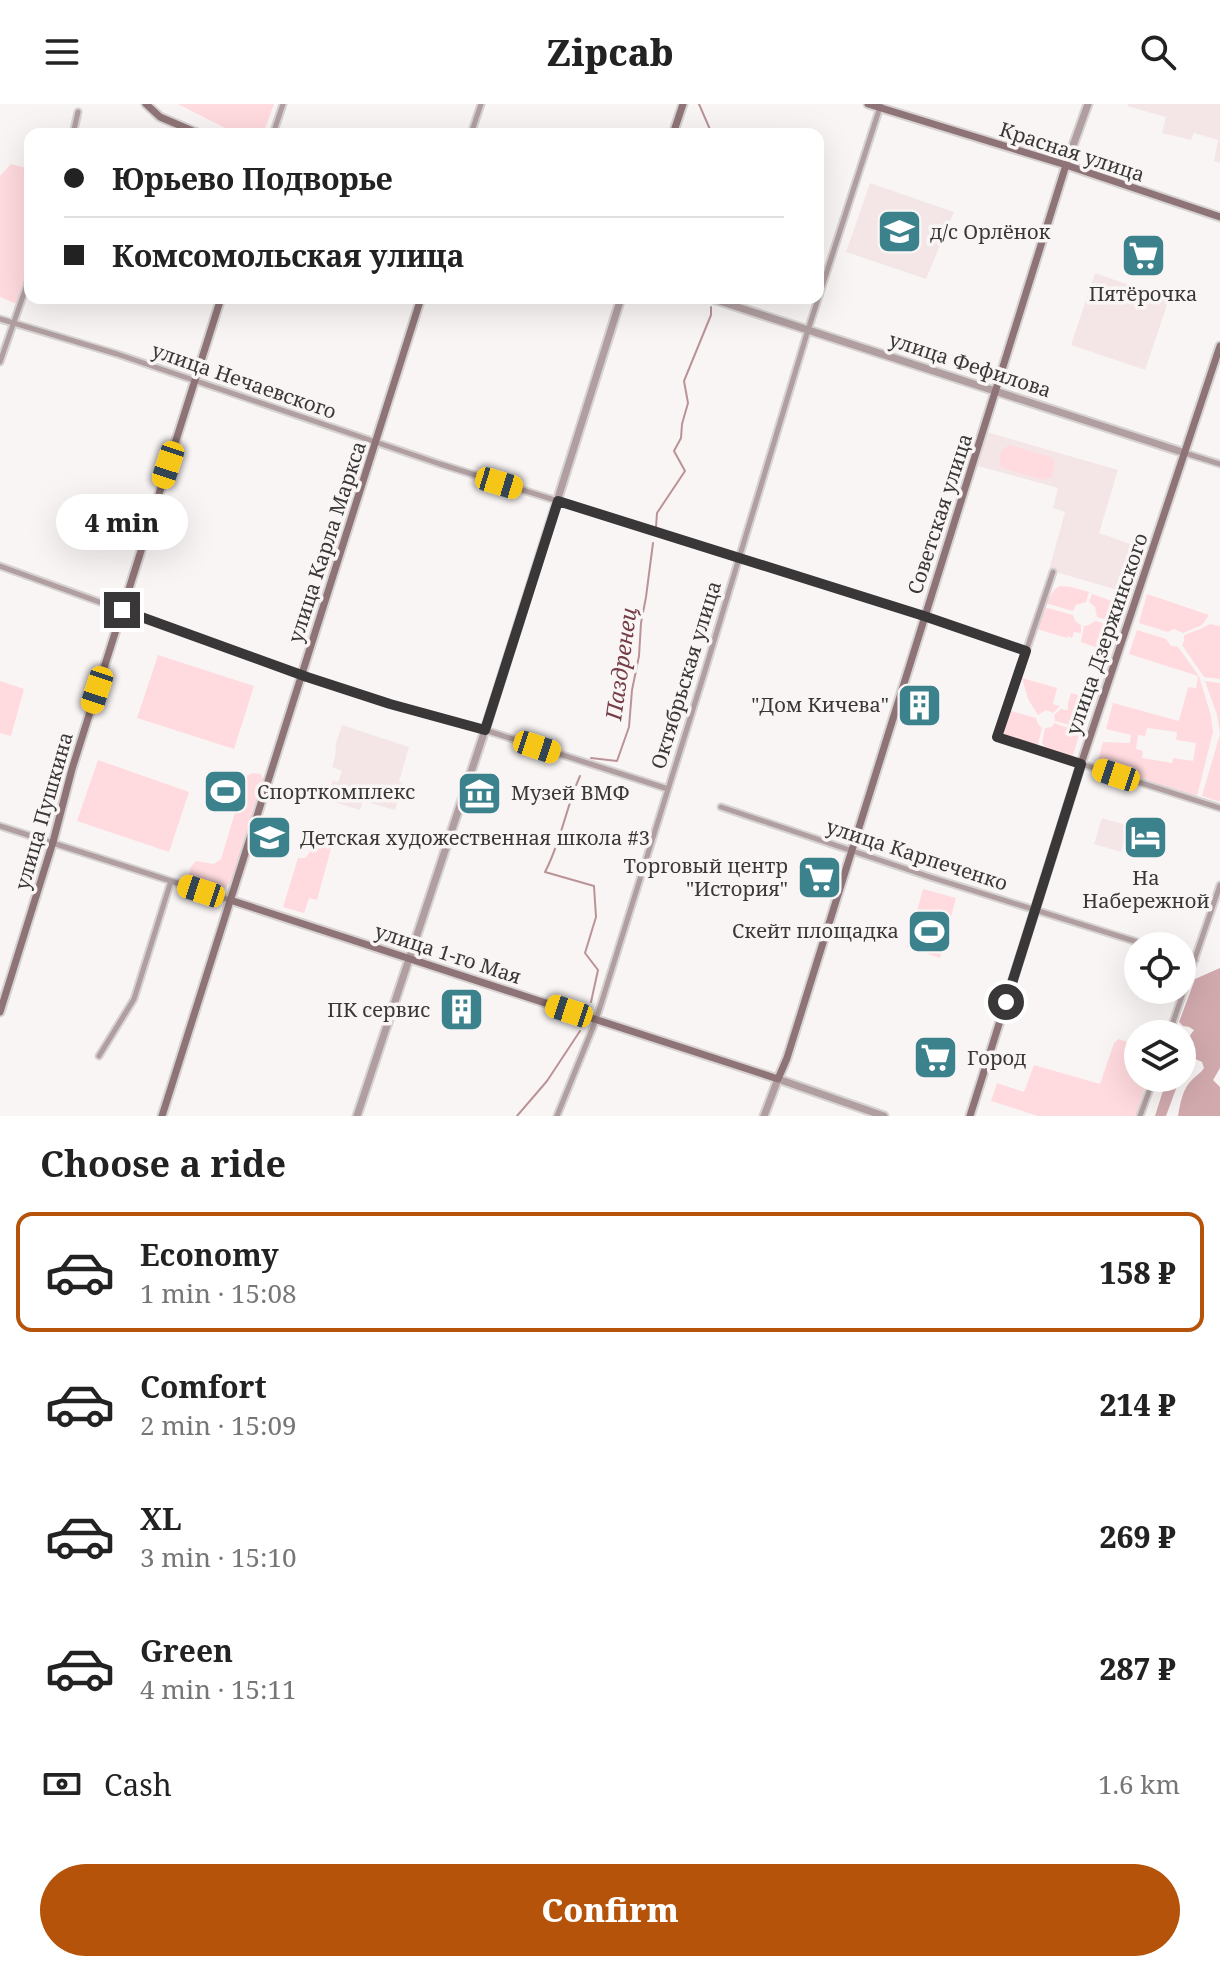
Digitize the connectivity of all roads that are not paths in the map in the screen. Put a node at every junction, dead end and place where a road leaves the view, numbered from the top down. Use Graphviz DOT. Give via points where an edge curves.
graph roads {
  1 [pos="146,104"];
  2 [pos="283,104"];
  3 [pos="481,104"];
  4 [pos="683,104"];
  5 [pos="868,104"];
  6 [pos="1088,104"];
  7 [pos="880,106"];
  8 [pos="78,112"];
  9 [pos="74,128"];
  10 [pos="186,128"];
  11 [pos="275,128"];
  12 [pos="473,128"];
  13 [pos="675,128"];
  14 [pos="1066,165"];
  15 [pos="1220,217"];
  16 [pos="824,280"];
  17 [pos="24,293"];
  18 [pos="219,304"];
  19 [pos="419,304"];
  20 [pos="619,304"];
  21 [pos="728,304"];
  22 [pos="816,304"];
  23 [pos="0,319"];
  24 [pos="13,324"];
  25 [pos="808,330"];
  26 [pos="1220,346"];
  27 [pos="0,362"];
  28 [pos="196,381"];
  29 [pos="997,390"];
  30 [pos="376,442"];
  31 [pos="1185,453"];
  32 [pos="1220,464"];
  33 [pos="558,501"];
  34 [pos="738,559"];
  35 [pos="0,566"];
  36 [pos="1053,572"];
  37 [pos="122,610"];
  38 [pos="924,616"];
  39 [pos="1026,651"];
  40 [pos="300,675"];
  41 [pos="485,730"];
  42 [pos="1081,764"];
  43 [pos="668,789"];
  44 [pos="721,807"];
  45 [pos="1220,808"];
  46 [pos="0,826"];
  47 [pos="53,842"];
  48 [pos="851,851"];
  49 [pos="171,881"];
  50 [pos="1220,885"];
  51 [pos="230,900"];
  52 [pos="1035,910"];
  53 [pos="1124,938"];
  54 [pos="1196,957"];
  55 [pos="409,958"];
  56 [pos="0,1012"];
  57 [pos="596,1020"];
  58 [pos="99,1056"];
  59 [pos="778,1079"];
  60 [pos="1149,1092"];
  61 [pos="162,1116"];
  62 [pos="357,1116"];
  63 [pos="557,1116"];
  64 [pos="764,1116"];
  65 [pos="884,1116"];
  66 [pos="970,1116"];
  67 [pos="1140,1116"];
  1 -- 10 [label="main road"];
  2 -- 11 [label="street"];
  3 -- 12 [label="street"];
  4 -- 13 [label="main road"];
  5 -- 7 [label="main road, Красная улица"];
  6 -- 14 [label="street, Советская улица"];
  7 -- 14 [label="main road, Красная улица"];
  7 -- 16 [label="street, Октябрьская улица"];
  8 -- 9 [label="street"];
  14 -- 15 [label="main road, Красная улица"];
  14 -- 29 [label="main road, Советская улица"];
  17 -- 24 [label="street"];
  18 -- 28 [label="main road, улица Пушкина"];
  19 -- 30 [label="main road, улица Карла Маркса"];
  20 -- 33 [label="street"];
  21 -- 25 [label="street, улица Фефилова"];
  22 -- 25 [label="street, Октябрьская улица"];
  23 -- 24 [label="street, улица Нечаевского"];
  24 -- 27 [label="street"];
  24 -- 28 [label="street, улица Нечаевского"];
  25 -- 29 [label="street, улица Фефилова"];
  25 -- 34 [label="street, Октябрьская улица"];
  26 -- 31 [label="main road, улица Дзержинского"];
  28 -- 30 [label="street, улица Нечаевского"];
  28 -- 37 [label="main road, улица Пушкина"];
  29 -- 31 [label="street, улица Фефилова"];
  29 -- 38 [label="main road, Советская улица"];
  30 -- 33 [label="street, улица Нечаевского"];
  30 -- 40 [label="main road, улица Карла Маркса"];
  31 -- 32 [label="street, улица Фефилова"];
  31 -- 42 [label="main road, улица Дзержинского"];
  33 -- 34 [label="street, улица Нечаевского"];
  33 -- 41 [label="street"];
  34 -- 38 [label="street, улица Нечаевского"];
  34 -- 43 [label="street, Октябрьская улица"];
  35 -- 37 [label="street"];
  36 -- 39 [label="street"];
  37 -- 40 [label="street"];
  37 -- 47 [label="main road, улица Пушкина"];
  38 -- 39 [label="street, улица Нечаевского"];
  38 -- 48 [label="main road, Советская улица"];
  39 -- 42 [label="street" via="997,737"];
  40 -- 41 [label="street"];
  40 -- 51 [label="main road, улица Карла Маркса"];
  41 -- 43 [label="street"];
  41 -- 55 [label="street"];
  42 -- 45 [label="street"];
  42 -- 52 [label="main road, улица Дзержинского"];
  43 -- 57 [label="street, Октябрьская улица"];
  44 -- 48 [label="street, улица Карпеченко"];
  46 -- 47 [label="street, улица 1-го Мая"];
  47 -- 49 [label="street, улица 1-го Мая"];
  47 -- 56 [label="main road, улица Пушкина"];
  48 -- 52 [label="street, улица Карпеченко"];
  48 -- 59 [label="main road, Советская улица"];
  49 -- 51 [label="street, улица 1-го Мая"];
  49 -- 58 [label="street" via="134,999"];
  50 -- 54 [label="street"];
  51 -- 55 [label="main road, улица 1-го Мая"];
  51 -- 61 [label="main road, улица Карла Маркса"];
  52 -- 53 [label="street, улица Карпеченко"];
  52 -- 66 [label="main road, улица Дзержинского"];
  55 -- 57 [label="main road, улица 1-го Мая"];
  55 -- 62 [label="street"];
  57 -- 59 [label="main road, улица 1-го Мая"];
  57 -- 63 [label="street, Октябрьская улица"];
  59 -- 64 [label="street, Советская улица"];
  59 -- 65 [label="street, улица 1-го Мая"];
  60 -- 67 [label="street"];
}
